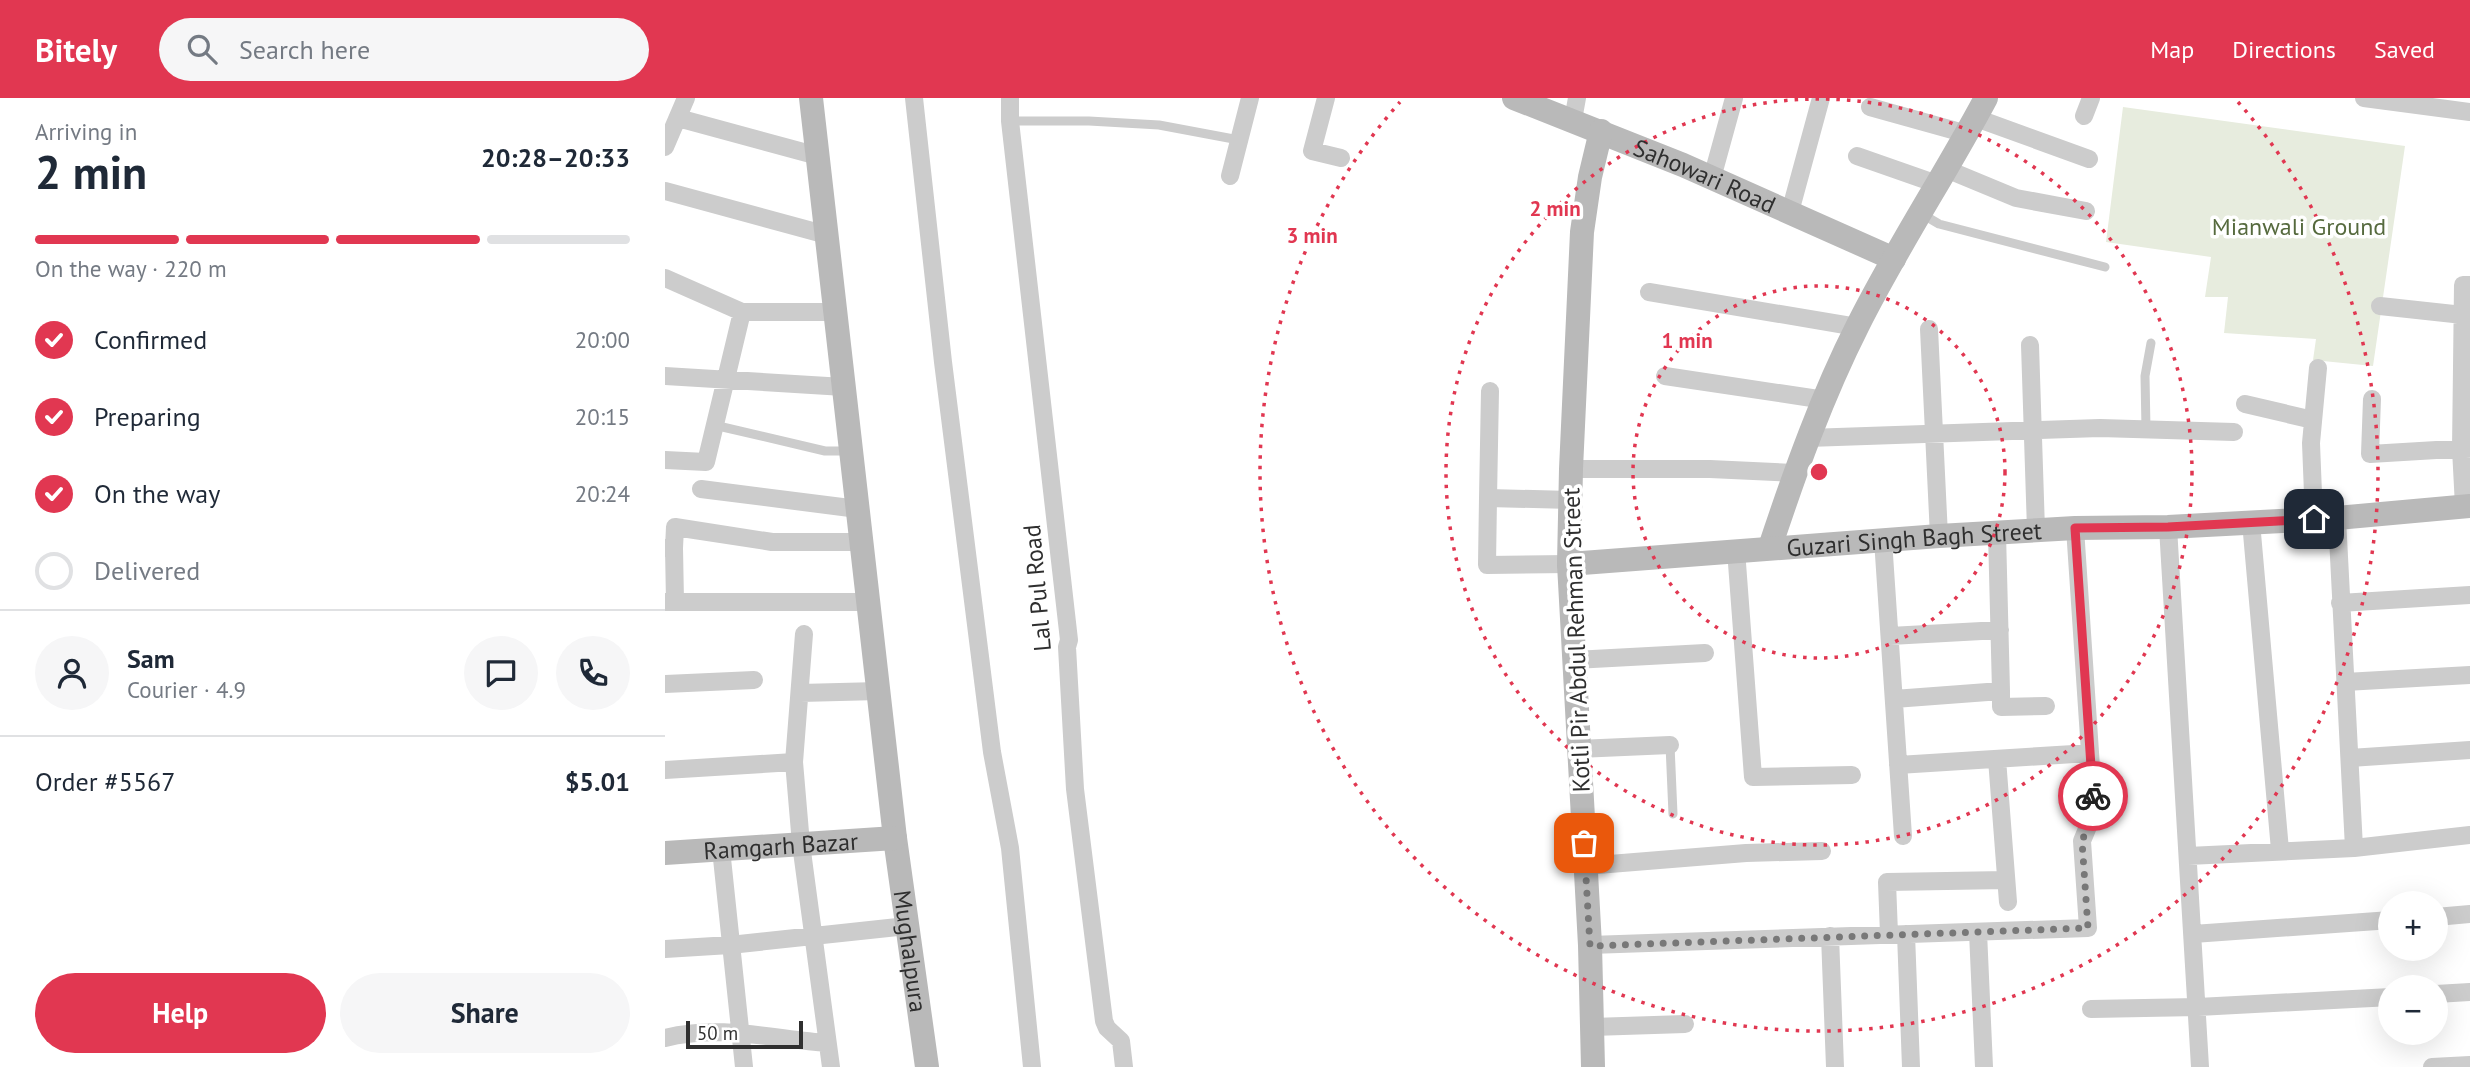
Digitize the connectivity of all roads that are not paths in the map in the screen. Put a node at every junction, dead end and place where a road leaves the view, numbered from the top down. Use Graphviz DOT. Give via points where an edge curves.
graph roads {
  1 [pos="686,98"];
  2 [pos="811,98"];
  3 [pos="914,98"];
  4 [pos="1010,98"];
  5 [pos="1250,98"];
  6 [pos="1326,98"];
  7 [pos="1514,98"];
  8 [pos="1734,98"];
  9 [pos="1821,98"];
  10 [pos="2091,98"];
  11 [pos="2364,98"];
  12 [pos="2369,98"];
  13 [pos="1870,107"];
  14 [pos="1575,109"];
  15 [pos="2470,112"];
  16 [pos="2084,116"];
  17 [pos="1976,117"];
  18 [pos="1010,121"];
  19 [pos="673,125"];
  20 [pos="1601,131"];
  21 [pos="1239,139"];
  22 [pos="665,147"];
  23 [pos="818,156"];
  24 [pos="1857,156"];
  25 [pos="1341,158"];
  26 [pos="2089,159"];
  27 [pos="1230,176"];
  28 [pos="1942,177"];
  29 [pos="1712,178"];
  30 [pos="665,191"];
  31 [pos="2086,211"];
  32 [pos="1790,212"];
  33 [pos="1920,213"];
  34 [pos="827,235"];
  35 [pos="1893,258"];
  36 [pos="2105,267"];
  37 [pos="665,278"];
  38 [pos="2470,285"];
  39 [pos="1649,292"];
  40 [pos="2380,306"];
  41 [pos="742,312"];
  42 [pos="835,312"];
  43 [pos="2463,315"];
  44 [pos="1857,327"];
  45 [pos="1929,328"];
  46 [pos="2151,343"];
  47 [pos="2030,345"];
  48 [pos="2318,368"];
  49 [pos="665,376"];
  50 [pos="1665,376"];
  51 [pos="726,379"];
  52 [pos="844,387"];
  53 [pos="1490,391"];
  54 [pos="2372,399"];
  55 [pos="1825,400"];
  56 [pos="2245,404"];
  57 [pos="2313,420"];
  58 [pos="715,425"];
  59 [pos="2146,429"];
  60 [pos="2033,432"];
  61 [pos="2234,432"];
  62 [pos="1934,435"];
  63 [pos="1808,438"];
  64 [pos="2466,449"];
  65 [pos="851,452"];
  66 [pos="665,460"];
  67 [pos="1571,469"];
  68 [pos="1794,473"];
  69 [pos="701,489"];
  70 [pos="1489,498"];
  71 [pos="1570,500"];
  72 [pos="2467,506"];
  73 [pos="858,509"];
  74 [pos="2325,518"];
  75 [pos="2251,523"];
  76 [pos="2168,527"];
  77 [pos="2075,528"];
  78 [pos="2036,530"];
  79 [pos="1997,533"];
  80 [pos="1939,536"];
  81 [pos="1883,540"];
  82 [pos="862,542"];
  83 [pos="1770,547"];
  84 [pos="670,548"];
  85 [pos="1736,550"];
  86 [pos="1569,564"];
  87 [pos="2470,595"];
  88 [pos="670,602"];
  89 [pos="868,602"];
  90 [pos="2340,603"];
  91 [pos="2000,630"];
  92 [pos="804,634"];
  93 [pos="1889,636"];
  94 [pos="1705,653"];
  95 [pos="1574,660"];
  96 [pos="2470,675"];
  97 [pos="754,680"];
  98 [pos="2345,682"];
  99 [pos="665,684"];
  100 [pos="879,691"];
  101 [pos="2001,691"];
  102 [pos="800,693"];
  103 [pos="1894,699"];
  104 [pos="2046,706"];
  105 [pos="1670,745"];
  106 [pos="1579,750"];
  107 [pos="2470,750"];
  108 [pos="2090,753"];
  109 [pos="2350,758"];
  110 [pos="1997,759"];
  111 [pos="795,762"];
  112 [pos="1898,765"];
  113 [pos="665,770"];
  114 [pos="1852,775"];
  115 [pos="1673,814"];
  116 [pos="2470,835"];
  117 [pos="1903,836"];
  118 [pos="895,838"];
  119 [pos="801,844"];
  120 [pos="2354,848"];
  121 [pos="721,849"];
  122 [pos="2280,850"];
  123 [pos="1822,851"];
  124 [pos="665,853"];
  125 [pos="2188,856"];
  126 [pos="1585,866"];
  127 [pos="2006,880"];
  128 [pos="2008,902"];
  129 [pos="2470,914"];
  130 [pos="2448,916"];
  131 [pos="2378,921"];
  132 [pos="907,926"];
  133 [pos="1978,932"];
  134 [pos="1898,934"];
  135 [pos="2193,934"];
  136 [pos="813,936"];
  137 [pos="1830,936"];
  138 [pos="730,945"];
  139 [pos="1590,946"];
  140 [pos="665,949"];
  141 [pos="2470,992"];
  142 [pos="2448,993"];
  143 [pos="2378,997"];
  144 [pos="2198,1007"];
  145 [pos="2091,1009"];
  146 [pos="1685,1024"];
  147 [pos="1592,1027"];
  148 [pos="739,1034"];
  149 [pos="665,1038"];
  150 [pos="827,1042"];
  151 [pos="2470,1065"];
  152 [pos="744,1067"];
  153 [pos="831,1067"];
  154 [pos="927,1067"];
  155 [pos="1032,1067"];
  156 [pos="1124,1067"];
  157 [pos="1593,1067"];
  158 [pos="1835,1067"];
  159 [pos="1911,1067"];
  160 [pos="1984,1067"];
  161 [pos="2200,1067"];
  162 [pos="2432,1067"];
  1 -- 19 [label="street"];
  2 -- 23 [label="street, Mughalpura"];
  3 -- 155 [label="street" via="992,752 1010,848"];
  4 -- 18 [label="street, Lal Pul Road"];
  5 -- 21 [label="street"];
  6 -- 25 [label="street" via="1312,151"];
  7 -- 14 [label="street, Sahowari Road"];
  8 -- 29 [label="street"];
  9 -- 32 [label="street"];
  10 -- 16 [label="street"];
  11 -- 12 [label="street"];
  12 -- 15 [label="street"];
  13 -- 17 [label="street"];
  14 -- 20 [label="street, Sahowari Road"];
  17 -- 26 [label="street"];
  17 -- 28 [label="street"];
  18 -- 21 [label="lane" via="1159,125"];
  18 -- 156 [label="street, Lal Pul Road" via="1069,640 1075,789 1104,1021 1121,1041"];
  19 -- 22 [label="street"];
  19 -- 23 [label="street"];
  20 -- 29 [label="street, Sahowari Road"];
  20 -- 67 [label="street, Kotli Pir Abdul Rehman Street" via="1583,232"];
  21 -- 27 [label="street"];
  23 -- 34 [label="street, Mughalpura"];
  24 -- 28 [label="street"];
  28 -- 31 [label="street" via="2015,198"];
  28 -- 33 [label="street"];
  29 -- 32 [label="street, Sahowari Road"];
  30 -- 34 [label="street"];
  32 -- 35 [label="street, Sahowari Road"];
  33 -- 35 [label="street"];
  33 -- 36 [label="lane" via="1939,224"];
  34 -- 42 [label="street, Mughalpura"];
  35 -- 44 [label="street"];
  37 -- 41 [label="street"];
  38 -- 43 [label="street" via="2463,285"];
  39 -- 44 [label="street"];
  40 -- 43 [label="street"];
  41 -- 42 [label="street"];
  41 -- 51 [label="street"];
  42 -- 52 [label="street, Mughalpura"];
  43 -- 64 [label="street"];
  44 -- 55 [label="street"];
  45 -- 62 [label="street"];
  46 -- 59 [label="lane" via="2145,376"];
  47 -- 60 [label="street"];
  48 -- 57 [label="street"];
  49 -- 51 [label="street"];
  50 -- 55 [label="street"];
  51 -- 52 [label="street"];
  51 -- 58 [label="street"];
  52 -- 65 [label="street, Mughalpura"];
  53 -- 70 [label="street"];
  54 -- 64 [label="street" via="2370,454"];
  55 -- 63 [label="street"];
  56 -- 57 [label="street"];
  57 -- 74 [label="street" via="2311,443"];
  58 -- 65 [label="lane" via="825,451"];
  58 -- 66 [label="street" via="706,462"];
  59 -- 60 [label="street"];
  59 -- 61 [label="street"];
  60 -- 62 [label="street"];
  60 -- 78 [label="street"];
  62 -- 63 [label="street"];
  62 -- 80 [label="street"];
  63 -- 68 [label="street"];
  64 -- 72 [label="street"];
  65 -- 73 [label="street, Mughalpura"];
  67 -- 68 [label="street"];
  67 -- 71 [label="street, Kotli Pir Abdul Rehman Street"];
  68 -- 83 [label="street"];
  69 -- 73 [label="street"];
  70 -- 71 [label="street"];
  70 -- 86 [label="street" via="1487,565"];
  71 -- 86 [label="street, Kotli Pir Abdul Rehman Street"];
  72 -- 74 [label="street, Guzari Singh Bagh Street"];
  73 -- 82 [label="street, Mughalpura"];
  74 -- 75 [label="street, Guzari Singh Bagh Street"];
  74 -- 90 [label="street"];
  75 -- 76 [label="street, Guzari Singh Bagh Street"];
  75 -- 122 [label="street"];
  76 -- 77 [label="street, Guzari Singh Bagh Street"];
  76 -- 125 [label="street"];
  77 -- 78 [label="street, Guzari Singh Bagh Street"];
  77 -- 108 [label="street"];
  78 -- 79 [label="street, Guzari Singh Bagh Street"];
  79 -- 80 [label="street, Guzari Singh Bagh Street"];
  79 -- 91 [label="street"];
  80 -- 81 [label="street, Guzari Singh Bagh Street"];
  81 -- 83 [label="street, Guzari Singh Bagh Street"];
  81 -- 93 [label="street"];
  82 -- 84 [label="street" via="772,542 675,527"];
  82 -- 89 [label="street, Mughalpura"];
  83 -- 85 [label="street, Guzari Singh Bagh Street"];
  84 -- 88 [label="street"];
  85 -- 86 [label="street, Guzari Singh Bagh Street"];
  85 -- 114 [label="street" via="1753,777"];
  86 -- 95 [label="street, Kotli Pir Abdul Rehman Street"];
  87 -- 90 [label="street"];
  88 -- 89 [label="street"];
  89 -- 100 [label="street, Mughalpura"];
  90 -- 98 [label="street"];
  91 -- 93 [label="street"];
  91 -- 101 [label="street"];
  92 -- 102 [label="street"];
  93 -- 103 [label="street"];
  94 -- 95 [label="street"];
  95 -- 106 [label="street, Kotli Pir Abdul Rehman Street"];
  96 -- 98 [label="street"];
  97 -- 99 [label="street"];
  98 -- 109 [label="street"];
  100 -- 102 [label="street"];
  100 -- 118 [label="street, Mughalpura"];
  101 -- 103 [label="street"];
  101 -- 104 [label="street" via="2001,707"];
  102 -- 111 [label="street"];
  103 -- 112 [label="street"];
  105 -- 106 [label="street"];
  105 -- 115 [label="lane"];
  106 -- 126 [label="street, Kotli Pir Abdul Rehman Street"];
  107 -- 109 [label="street"];
  108 -- 110 [label="street"];
  108 -- 133 [label="street" via="2094,812 2082,841 2088,928"];
  109 -- 120 [label="street"];
  110 -- 112 [label="street"];
  110 -- 127 [label="street"];
  111 -- 113 [label="street"];
  111 -- 119 [label="street"];
  112 -- 117 [label="street"];
  116 -- 120 [label="street"];
  118 -- 119 [label="street, Ramgarh Bazar"];
  118 -- 132 [label="street, Mughalpura"];
  119 -- 121 [label="street, Ramgarh Bazar"];
  119 -- 136 [label="street"];
  120 -- 122 [label="street"];
  121 -- 124 [label="street, Ramgarh Bazar"];
  121 -- 138 [label="street"];
  122 -- 125 [label="street"];
  123 -- 126 [label="street"];
  125 -- 135 [label="street"];
  126 -- 139 [label="street, Kotli Pir Abdul Rehman Street"];
  127 -- 128 [label="street"];
  127 -- 134 [label="street" via="1887,882"];
  129 -- 130 [label="street"];
  131 -- 135 [label="street"];
  132 -- 136 [label="street"];
  132 -- 154 [label="street, Mughalpura"];
  133 -- 134 [label="street"];
  133 -- 160 [label="street"];
  134 -- 137 [label="street"];
  134 -- 159 [label="street"];
  135 -- 144 [label="street"];
  136 -- 138 [label="street"];
  136 -- 150 [label="street"];
  137 -- 139 [label="street"];
  137 -- 158 [label="street"];
  138 -- 140 [label="street"];
  138 -- 148 [label="street"];
  139 -- 147 [label="street, Kotli Pir Abdul Rehman Street"];
  141 -- 142 [label="street"];
  143 -- 144 [label="street"];
  144 -- 145 [label="street"];
  144 -- 161 [label="street"];
  146 -- 147 [label="street"];
  147 -- 157 [label="street, Kotli Pir Abdul Rehman Street"];
  148 -- 149 [label="street"];
  148 -- 150 [label="street"];
  148 -- 152 [label="street"];
  150 -- 153 [label="street"];
  151 -- 162 [label="street"];
}
